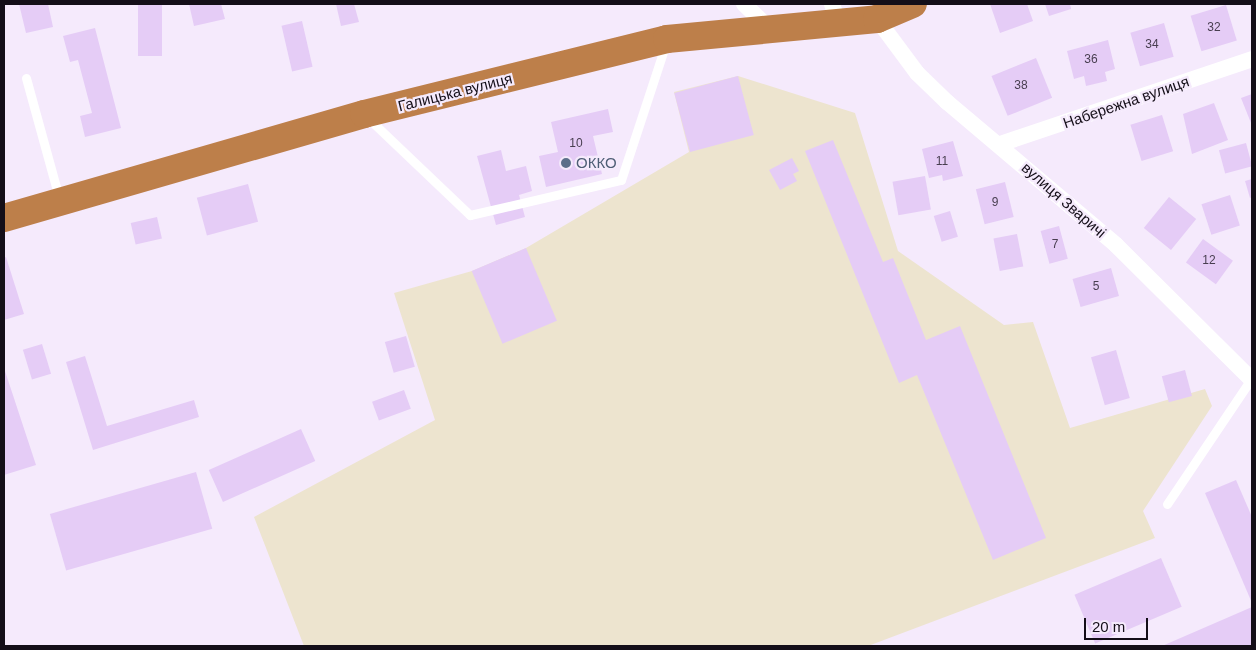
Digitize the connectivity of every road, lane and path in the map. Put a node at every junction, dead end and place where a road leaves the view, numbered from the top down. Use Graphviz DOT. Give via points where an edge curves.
graph roads {
  1 [pos="744,4"];
  2 [pos="913,4"];
  3 [pos="835,13"];
  4 [pos="877,19"];
  5 [pos="768,27"];
  6 [pos="667,39"];
  7 [pos="1252,59"];
  8 [pos="26,78"];
  9 [pos="364,114"];
  10 [pos="1000,144"];
  11 [pos="60,201"];
  12 [pos="4,218"];
  13 [pos="1252,380"];
  14 [pos="1167,504"];
  1 -- 5 [label="street"];
  2 -- 4 [label="highway, Галицька вулиця"];
  3 -- 4 [label="highway, Галицька вулиця"];
  3 -- 5 [label="highway, Галицька вулиця"];
  4 -- 10 [label="street, вулиця Зваричі" via="917,73"];
  5 -- 6 [label="highway, Галицька вулиця"];
  6 -- 9 [label="highway, Галицька вулиця"];
  6 -- 9 [label="lane" via="621,180 470,215"];
  7 -- 10 [label="street, Набережна вулиця"];
  8 -- 11 [label="lane"];
  9 -- 11 [label="highway, Галицька вулиця"];
  10 -- 13 [label="street, вулиця Зваричі" via="1116,245"];
  11 -- 12 [label="highway, Галицька вулиця"];
  13 -- 14 [label="lane"];
}
